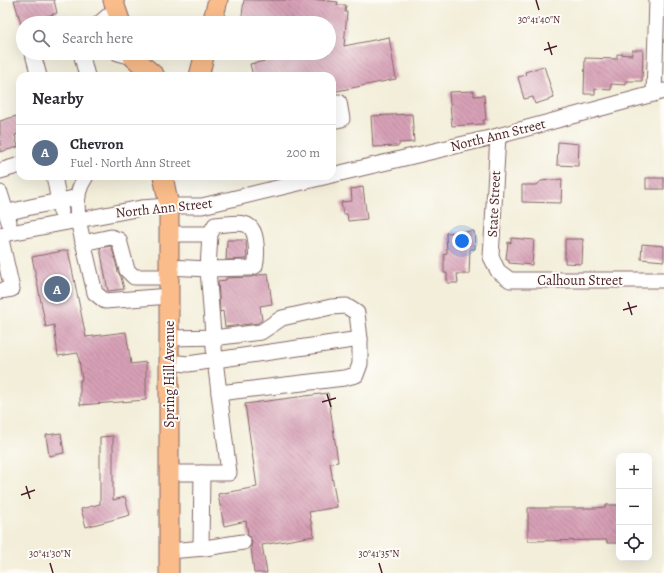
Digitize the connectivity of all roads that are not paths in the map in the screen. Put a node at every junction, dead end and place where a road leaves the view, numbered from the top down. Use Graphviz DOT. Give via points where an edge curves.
graph roads {
  1 [pos="218,0"];
  2 [pos="657,0"];
  3 [pos="214,16"];
  4 [pos="35,60"];
  5 [pos="83,60"];
  6 [pos="130,60"];
  7 [pos="135,60"];
  8 [pos="204,60"];
  9 [pos="38,72"];
  10 [pos="87,72"];
  11 [pos="136,72"];
  12 [pos="150,72"];
  13 [pos="202,72"];
  14 [pos="659,92"];
  15 [pos="336,102"];
  16 [pos="336,121"];
  17 [pos="498,136"];
  18 [pos="16,166"];
  19 [pos="0,171"];
  20 [pos="336,174"];
  21 [pos="55,180"];
  22 [pos="84,180"];
  23 [pos="164,180"];
  24 [pos="175,180"];
  25 [pos="296,180"];
  26 [pos="280,182"];
  27 [pos="0,192"];
  28 [pos="78,196"];
  29 [pos="59,202"];
  30 [pos="169,206"];
  31 [pos="6,213"];
  32 [pos="71,221"];
  33 [pos="4,234"];
  34 [pos="169,234"];
  35 [pos="210,234"];
  36 [pos="83,243"];
  37 [pos="208,269"];
  38 [pos="498,271"];
  39 [pos="169,272"];
  40 [pos="134,277"];
  41 [pos="664,280"];
  42 [pos="0,292"];
  43 [pos="169,296"];
  44 [pos="135,299"];
  45 [pos="169,338"];
  46 [pos="214,338"];
  47 [pos="360,339"];
  48 [pos="215,360"];
  49 [pos="169,362"];
  50 [pos="219,394"];
  51 [pos="169,473"];
  52 [pos="202,473"];
  53 [pos="243,542"];
  54 [pos="201,548"];
  55 [pos="169,551"];
  56 [pos="169,573"];
  1 -- 3 [label="main road"];
  2 -- 14 [label="street"];
  4 -- 9 [label="street"];
  5 -- 10 [label="street"];
  6 -- 11 [label="main road"];
  7 -- 12 [label="main road"];
  8 -- 13 [label="main road"];
  14 -- 17 [label="street, North Ann Street"];
  15 -- 16 [label="street" via="339,102 342,120"];
  17 -- 20 [label="street, North Ann Street"];
  17 -- 38 [label="street, State Street" via="491,257"];
  18 -- 19 [label="street"];
  21 -- 29 [label="street"];
  22 -- 28 [label="street"];
  23 -- 30 [label="main road, Spring Hill Avenue"];
  24 -- 30 [label="main road"];
  25 -- 26 [label="street, North Ann Street"];
  26 -- 30 [label="street, North Ann Street" via="202,206"];
  27 -- 31 [label="street"];
  28 -- 29 [label="street"];
  28 -- 32 [label="street"];
  29 -- 31 [label="street"];
  29 -- 32 [label="street"];
  30 -- 32 [label="street, North Ann Street" via="142,208"];
  30 -- 34 [label="main road, Spring Hill Avenue"];
  31 -- 33 [label="street"];
  32 -- 33 [label="street, North Ann Street"];
  32 -- 36 [label="street"];
  33 -- 42 [label="street" via="12,289"];
  34 -- 35 [label="street"];
  34 -- 39 [label="main road, Spring Hill Avenue"];
  35 -- 37 [label="street"];
  35 -- 37 [label="street" via="215,225 246,223 256,233 257,258 255,266 250,268"];
  36 -- 40 [label="street" via="111,237 119,240 127,270"];
  36 -- 44 [label="street" via="94,293 105,301"];
  37 -- 39 [label="street"];
  37 -- 46 [label="street"];
  38 -- 41 [label="street, Calhoun Street" via="510,280"];
  39 -- 40 [label="street"];
  39 -- 43 [label="main road, Spring Hill Avenue"];
  40 -- 44 [label="street"];
  43 -- 44 [label="street"];
  43 -- 45 [label="main road, Spring Hill Avenue"];
  45 -- 46 [label="street"];
  45 -- 49 [label="main road, Spring Hill Avenue"];
  46 -- 47 [label="street" via="261,332 282,318 346,306 357,313"];
  46 -- 48 [label="street"];
  47 -- 48 [label="street"];
  47 -- 50 [label="street" via="360,364 356,375"];
  48 -- 49 [label="street" via="188,364"];
  48 -- 50 [label="street"];
  49 -- 51 [label="main road, Spring Hill Avenue"];
  50 -- 52 [label="street" via="229,473"];
  51 -- 52 [label="street"];
  51 -- 55 [label="main road, Spring Hill Avenue"];
  52 -- 54 [label="street"];
  53 -- 54 [label="street"];
  54 -- 55 [label="street"];
  55 -- 56 [label="main road, Spring Hill Avenue"];
}
